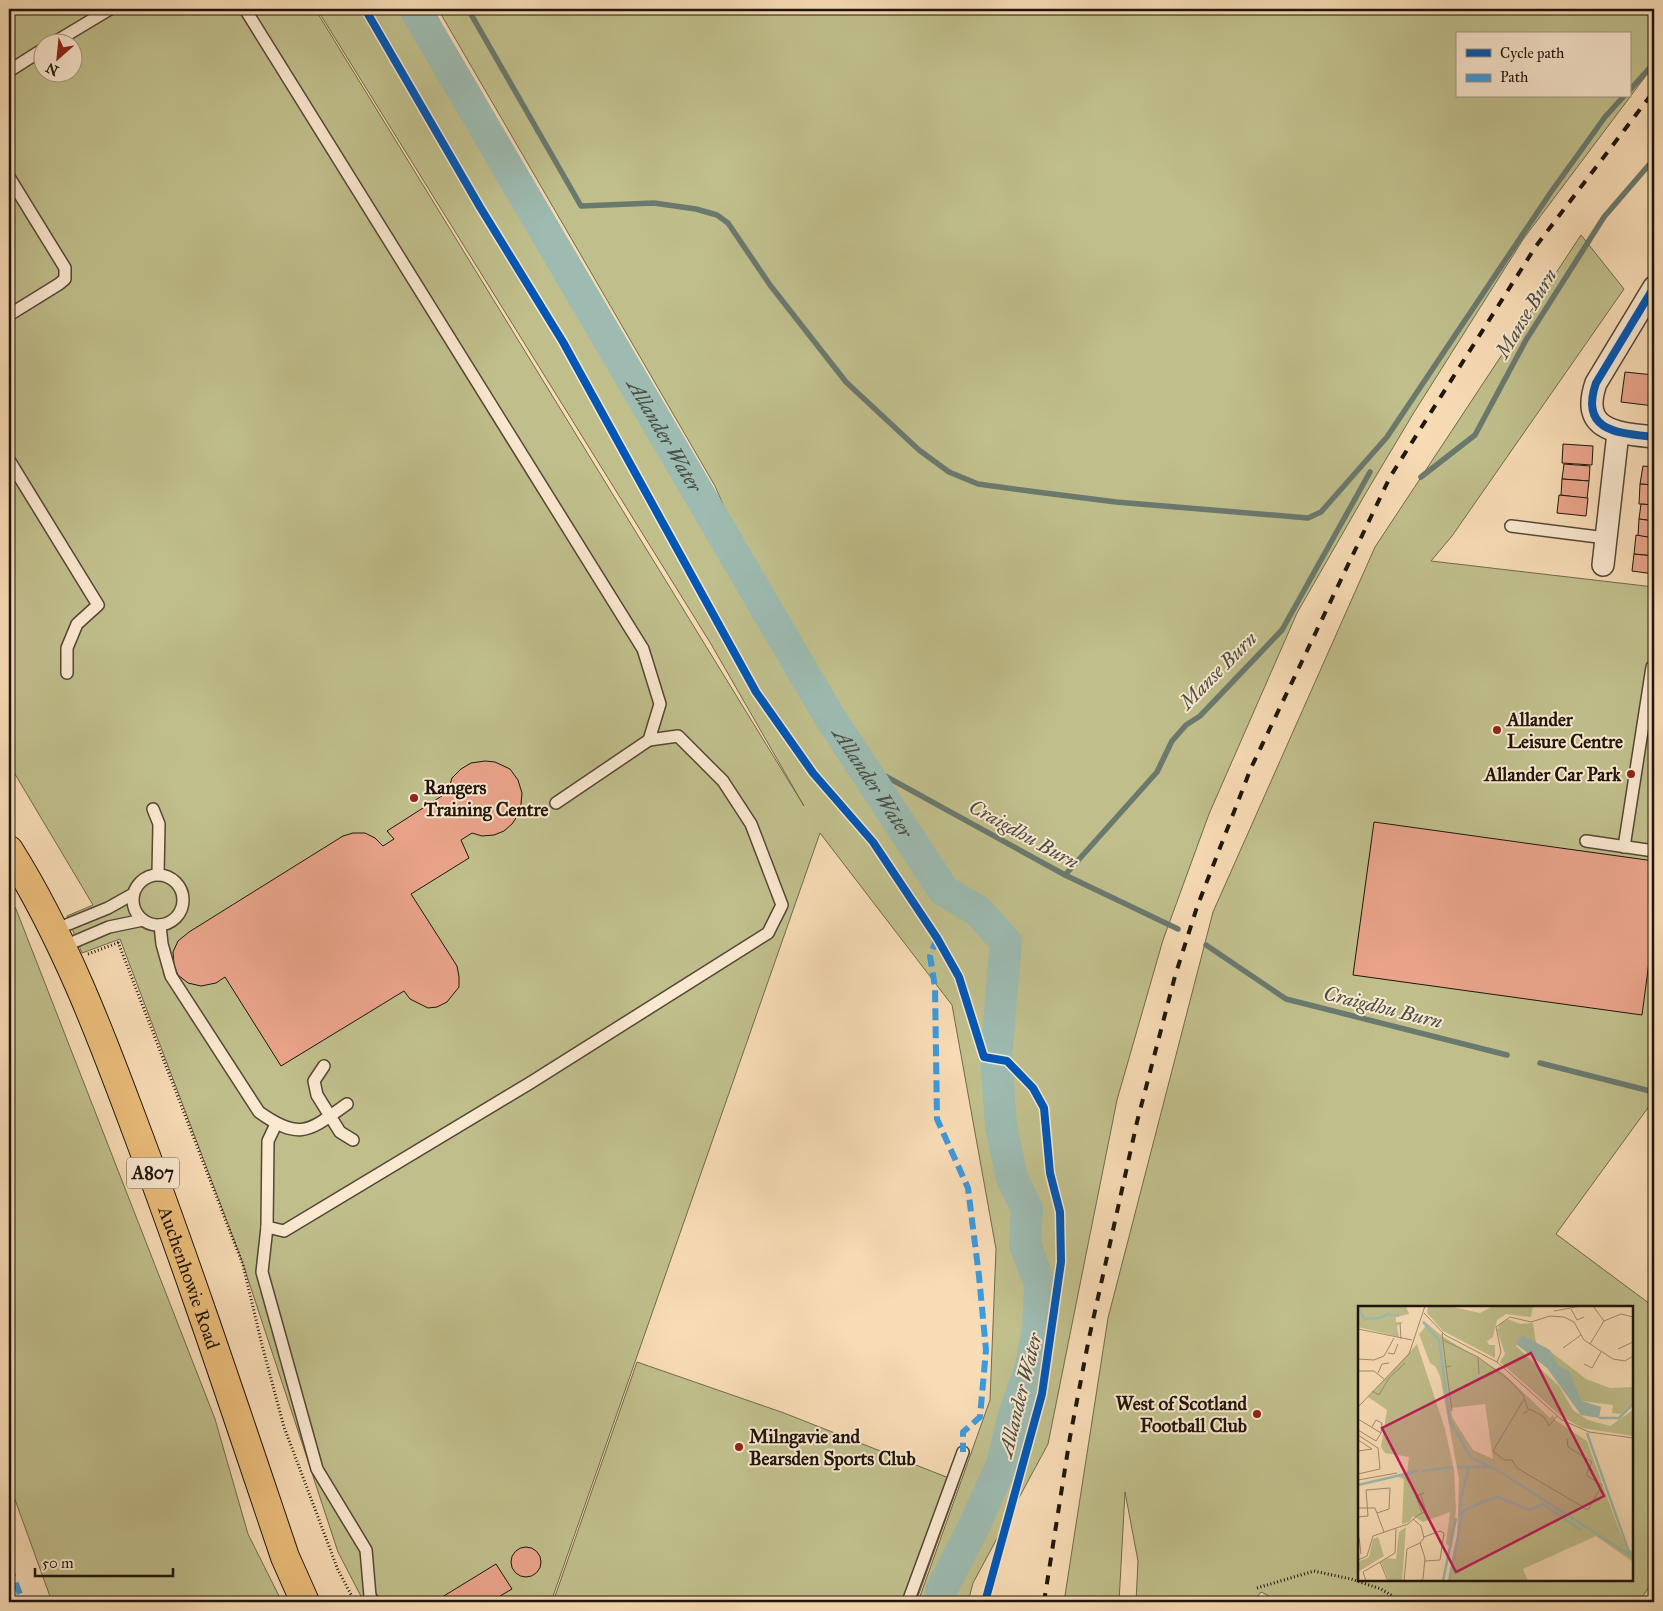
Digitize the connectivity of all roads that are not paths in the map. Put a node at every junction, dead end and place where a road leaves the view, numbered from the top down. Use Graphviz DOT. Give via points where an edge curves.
graph roads {
  1 [pos="110,9"];
  2 [pos="245,9"];
  3 [pos="72,32"];
  4 [pos="32,56"];
  5 [pos="9,71"];
  6 [pos="9,177"];
  7 [pos="1654,287"];
  8 [pos="9,315"];
  9 [pos="1618,433"];
  10 [pos="1654,437"];
  11 [pos="9,460"];
  12 [pos="1511,526"];
  13 [pos="1606,538"];
  14 [pos="1603,565"];
  15 [pos="1639,667"];
  16 [pos="1653,667"];
  17 [pos="67,674"];
  18 [pos="649,740"];
  19 [pos="556,802"];
  20 [pos="153,809"];
  21 [pos="1586,841"];
  22 [pos="1624,847"];
  23 [pos="9,850"];
  24 [pos="1654,851"];
  25 [pos="158,874"];
  26 [pos="133,894"];
  27 [pos="143,920"];
  28 [pos="160,925"];
  29 [pos="62,946"];
  30 [pos="324,1066"];
  31 [pos="347,1104"];
  32 [pos="330,1116"];
  33 [pos="276,1124"];
  34 [pos="353,1140"];
  35 [pos="267,1227"];
  36 [pos="963,1452"];
  37 [pos="306,1602"];
  38 [pos="374,1602"];
  39 [pos="908,1602"];
  1 -- 3 [label="lane"];
  2 -- 18 [label="lane" via="643,649 660,704"];
  4 -- 5 [label="lane"];
  6 -- 8 [label="lane" via="65,268 65,278"];
  7 -- 9 [label="street" via="1591,395 1598,422"];
  9 -- 10 [label="street"];
  9 -- 13 [label="street"];
  11 -- 17 [label="lane" via="98,605 77,624 67,648"];
  12 -- 13 [label="lane"];
  13 -- 14 [label="street"];
  15 -- 16 [label="lane"];
  16 -- 22 [label="lane"];
  18 -- 19 [label="lane"];
  18 -- 35 [label="lane" via="678,736 724,781 751,824 782,905 768,933 284,1231"];
  20 -- 25 [label="lane" via="159,824"];
  21 -- 22 [label="lane"];
  22 -- 24 [label="lane"];
  23 -- 29 [label="main road, Auchenhowie Road / A807"];
  25 -- 26 [label="lane" via="139,882"];
  25 -- 28 [label="lane" via="176,881 183,899 177,917"];
  26 -- 27 [label="lane" via="134,909"];
  26 -- 29 [label="lane" via="108,908"];
  27 -- 28 [label="lane"];
  27 -- 29 [label="lane" via="109,927"];
  28 -- 33 [label="lane" via="171,976 259,1112"];
  29 -- 37 [label="main road, Auchenhowie Road / A807" via="94,1017 160,1193 285,1557"];
  30 -- 32 [label="lane" via="314,1081 317,1095"];
  31 -- 32 [label="lane"];
  32 -- 33 [label="lane" via="312,1128 296,1130"];
  32 -- 34 [label="lane" via="340,1132"];
  33 -- 35 [label="lane" via="268,1141"];
  35 -- 38 [label="lane" via="262,1272 317,1469 366,1550 370,1596"];
  36 -- 39 [label="lane"];
}
